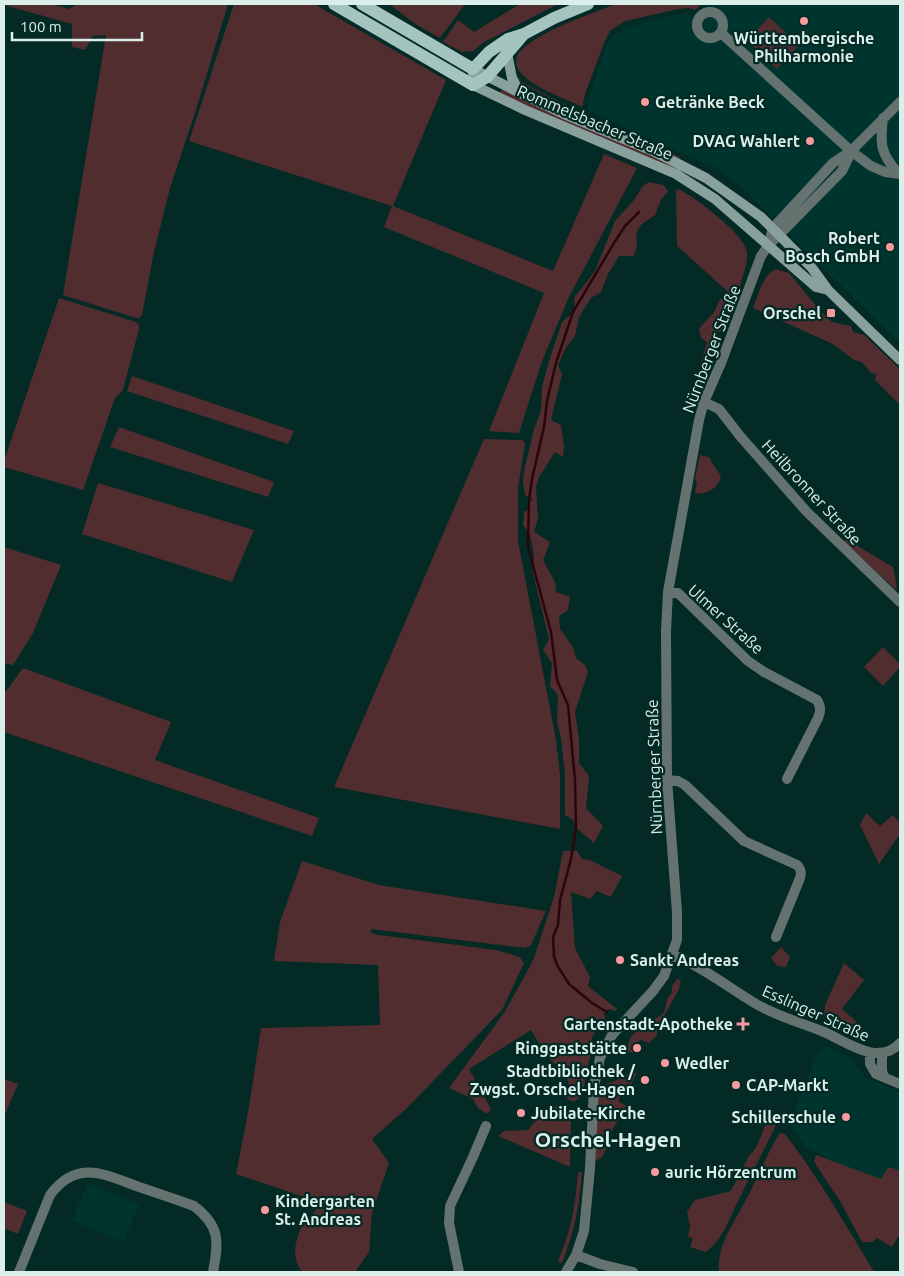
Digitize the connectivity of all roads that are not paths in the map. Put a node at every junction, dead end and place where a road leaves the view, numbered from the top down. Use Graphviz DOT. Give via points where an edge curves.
graph roads {
  1 [pos="334,4"];
  2 [pos="362,4"];
  3 [pos="588,4"];
  4 [pos="707,8"];
  5 [pos="721,33"];
  6 [pos="524,34"];
  7 [pos="507,53"];
  8 [pos="473,69"];
  9 [pos="487,77"];
  10 [pos="473,84"];
  11 [pos="520,93"];
  12 [pos="900,102"];
  13 [pos="883,118"];
  14 [pos="851,151"];
  15 [pos="899,173"];
  16 [pos="776,232"];
  17 [pos="768,246"];
  18 [pos="828,290"];
  19 [pos="900,360"];
  20 [pos="704,402"];
  21 [pos="668,592"];
  22 [pos="900,602"];
  23 [pos="786,779"];
  24 [pos="667,780"];
  25 [pos="776,937"];
  26 [pos="673,955"];
  27 [pos="900,1043"];
  28 [pos="870,1053"];
  29 [pos="882,1053"];
  30 [pos="884,1076"];
  31 [pos="900,1084"];
  32 [pos="486,1126"];
  33 [pos="576,1255"];
  34 [pos="19,1272"];
  35 [pos="213,1272"];
  36 [pos="459,1272"];
  37 [pos="566,1272"];
  38 [pos="633,1272"];
  1 -- 10 [label="main road, Rommelsbacher Straße"];
  2 -- 8 [label="main road, Rommelsbacher Straße"];
  3 -- 6 [label="main road"];
  4 -- 5 [label="street" via="718,15 723,24"];
  4 -- 5 [label="street" via="700,18 699,31 712,38"];
  5 -- 14 [label="street"];
  6 -- 7 [label="main road"];
  6 -- 8 [label="main road" via="498,45"];
  7 -- 9 [label="main road"];
  7 -- 11 [label="main road" via="512,78"];
  8 -- 9 [label="main road, Rommelsbacher Straße"];
  8 -- 10 [label="main road"];
  9 -- 10 [label="main road"];
  9 -- 11 [label="main road, Rommelsbacher Straße"];
  10 -- 17 [label="main road, Rommelsbacher Straße" via="525,110 676,174 715,199"];
  11 -- 16 [label="main road, Rommelsbacher Straße" via="698,174 744,204"];
  12 -- 13 [label="street"];
  13 -- 14 [label="street"];
  13 -- 15 [label="street" via="881,143 884,154"];
  14 -- 15 [label="street" via="870,166"];
  14 -- 16 [label="street" via="842,171"];
  16 -- 17 [label="street"];
  16 -- 18 [label="main road, Rommelsbacher Straße" via="812,268"];
  17 -- 18 [label="main road, Rommelsbacher Straße" via="816,287"];
  17 -- 20 [label="street, Nürnberger Straße" via="761,256"];
  18 -- 19 [label="main road, Rommelsbacher Straße"];
  20 -- 21 [label="street, Nürnberger Straße"];
  20 -- 22 [label="street, Heilbronner Straße" via="719,409 807,512"];
  21 -- 23 [label="street, Ulmer Straße" via="678,594 759,669 817,700 821,712"];
  21 -- 24 [label="street, Nürnberger Straße"];
  24 -- 25 [label="street" via="685,785 744,841 800,868 800,878"];
  24 -- 26 [label="street, Nürnberger Straße" via="677,912 677,940"];
  26 -- 28 [label="street, Esslinger Straße" via="774,1013"];
  26 -- 33 [label="street, Nürnberger Straße" via="664,976 612,1034 600,1058 594,1087 584,1226"];
  27 -- 29 [label="street" via="892,1051"];
  28 -- 29 [label="street, Esslinger Straße"];
  28 -- 30 [label="street, Esslinger Straße" via="872,1070"];
  29 -- 30 [label="street, Esslinger Straße"];
  30 -- 31 [label="street, Esslinger Straße"];
  32 -- 36 [label="street" via="450,1206 449,1223"];
  33 -- 37 [label="street, Nürnberger Straße"];
  33 -- 38 [label="street"];
  34 -- 35 [label="street" via="57,1185 71,1176 99,1172 194,1206 205,1215 216,1235"];
}
